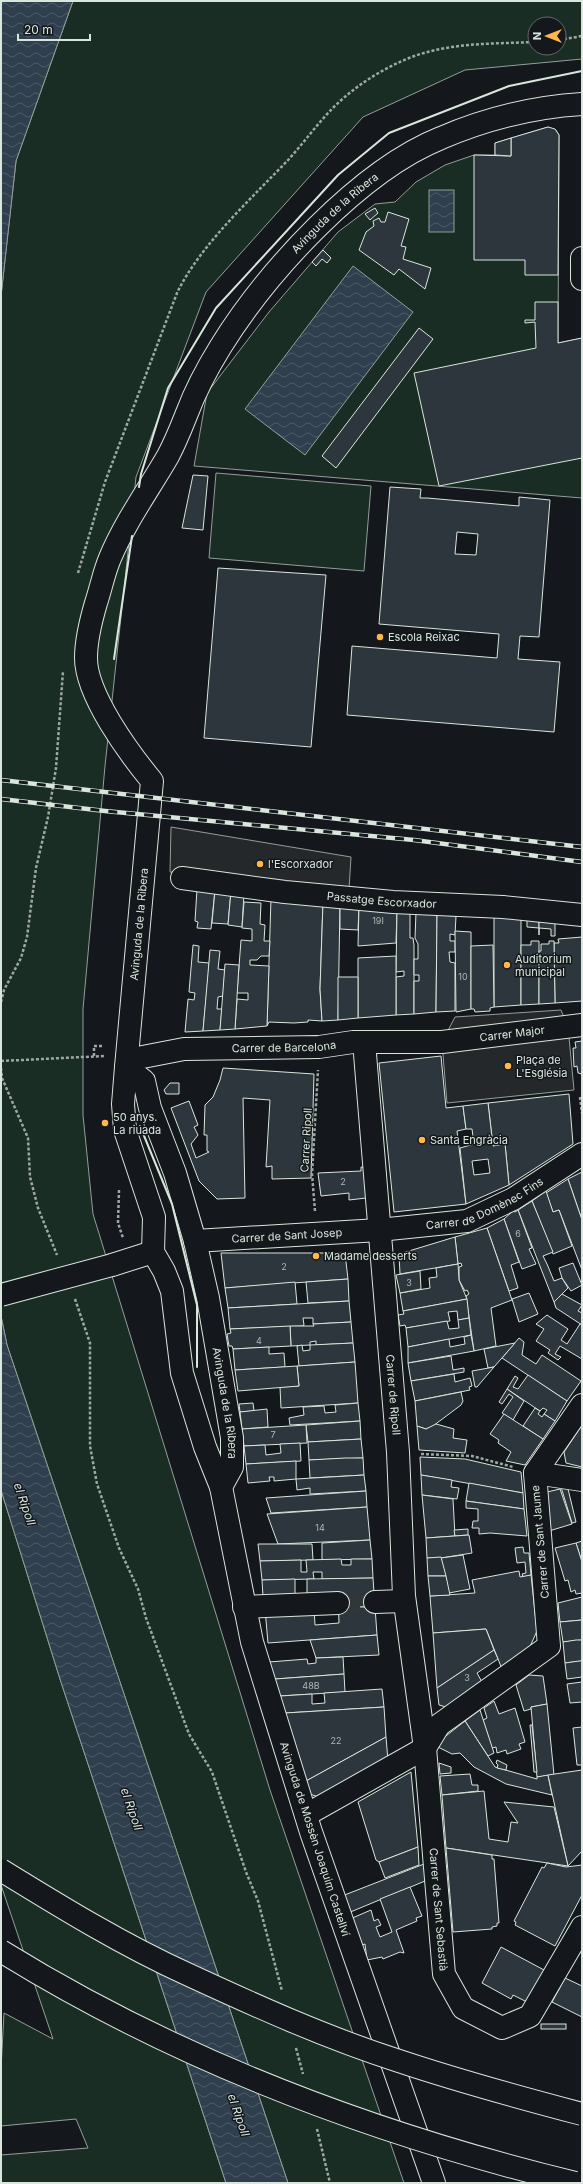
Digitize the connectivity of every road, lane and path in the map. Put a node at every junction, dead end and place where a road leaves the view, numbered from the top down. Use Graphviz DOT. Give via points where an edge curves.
graph roads {
  1 [pos="582,36"];
  2 [pos="567,39"];
  3 [pos="582,104"];
  4 [pos="582,258"];
  5 [pos="582,279"];
  6 [pos="182,878"];
  7 [pos="582,915"];
  8 [pos="582,1025"];
  9 [pos="364,1042"];
  10 [pos="442,1042"];
  11 [pos="102,1046"];
  12 [pos="319,1046"];
  13 [pos="94,1056"];
  14 [pos="103,1056"];
  15 [pos="1,1061"];
  16 [pos="126,1063"];
  17 [pos="1,1068"];
  18 [pos="580,1097"];
  19 [pos="582,1113"];
  20 [pos="582,1154"];
  21 [pos="119,1187"];
  22 [pos="379,1230"];
  23 [pos="317,1233"];
  24 [pos="122,1234"];
  25 [pos="195,1241"];
  26 [pos="153,1252"];
  27 [pos="58,1259"];
  28 [pos="1,1295"];
  29 [pos="74,1298"];
  30 [pos="582,1405"];
  31 [pos="398,1452"];
  32 [pos="535,1472"];
  33 [pos="582,1480"];
  34 [pos="221,1487"];
  35 [pos="404,1601"];
  36 [pos="374,1602"];
  37 [pos="338,1603"];
  38 [pos="244,1607"];
  39 [pos="425,1748"];
  40 [pos="306,1815"];
  41 [pos="1,1870"];
  42 [pos="582,1927"];
  43 [pos="1,1951"];
  44 [pos="284,1997"];
  45 [pos="295,2044"];
  46 [pos="303,2075"];
  47 [pos="582,2114"];
  48 [pos="315,2121"];
  49 [pos="330,2183"];
  50 [pos="434,2183"];
  51 [pos="575,2183"];
  1 -- 2 [label="path"];
  3 -- 16 [label="main road, Avinguda de la Ribera" via="559,105 496,119 439,138 394,164 356,192 322,223 249,304 220,346 198,386 179,437 109,559 91,621 86,658 94,692 134,759 152,781"];
  4 -- 5 [label="main road"];
  6 -- 7 [label="main road, Passatge Escorxador" via="378,901 503,907"];
  8 -- 10 [label="main road, Carrer Major"];
  9 -- 10 [label="main road, Carrer de Barcelona"];
  9 -- 12 [label="main road, Carrer de Barcelona"];
  9 -- 22 [label="main road, Carrer de Ripoll"];
  11 -- 13 [label="path" via="94,1046"];
  12 -- 16 [label="main road, Carrer de Barcelona" via="184,1049"];
  12 -- 23 [label="path, Carrer Ripoll" via="312,1174"];
  13 -- 14 [label="path"];
  13 -- 15 [label="path"];
  16 -- 25 [label="main road, Avinguda de la Ribera" via="144,1081 150,1108 175,1174"];
  16 -- 26 [label="main road, Avinguda de la Ribera" via="123,1104 125,1130 154,1217"];
  17 -- 27 [label="path" via="2,1078 28,1138 30,1177 38,1208"];
  18 -- 19 [label="path"];
  20 -- 22 [label="main road, Carrer de Domènec Fins" via="513,1199 467,1221"];
  21 -- 24 [label="path" via="118,1223"];
  22 -- 23 [label="main road, Carrer de Sant Josep"];
  22 -- 31 [label="main road, Carrer de Ripoll"];
  23 -- 25 [label="main road, Carrer de Sant Josep"];
  25 -- 34 [label="main road, Avinguda de la Ribera" via="208,1298 232,1438 232,1467"];
  26 -- 28 [label="main road, bridge"];
  26 -- 34 [label="main road, Avinguda de la Ribera" via="172,1291 182,1373 205,1447"];
  29 -- 44 [label="path" via="90,1344 90,1446 97,1484 119,1548 138,1589 146,1618 189,1734 212,1772 260,1908"];
  30 -- 32 [label="main road, Carrer de Sant Jaume"];
  31 -- 32 [label="path" via="472,1456"];
  31 -- 35 [label="main road, Carrer de Ripoll"];
  32 -- 33 [label="main road"];
  32 -- 39 [label="main road, Carrer de Sant Jaume" via="549,1646 439,1725"];
  34 -- 38 [label="main road, Avinguda de Mossèn Joaquim Castellví"];
  35 -- 36 [label="main road"];
  35 -- 39 [label="main road, Carrer de Ripoll"];
  37 -- 38 [label="main road"];
  38 -- 40 [label="main road, Avinguda de Mossèn Joaquim Castellví" via="263,1680"];
  39 -- 40 [label="main road"];
  39 -- 42 [label="main road, Carrer de Sant Sebastià" via="444,1974 462,2008 502,2028 530,2016"];
  40 -- 50 [label="main road, Avinguda de Mossèn Joaquim Castellví"];
  41 -- 47 [label="main road, bridge" via="68,1911 185,1974 291,2020 398,2061"];
  43 -- 51 [label="main road, bridge" via="46,1979 175,2046 270,2085 385,2130 508,2167"];
  45 -- 46 [label="path"];
  48 -- 49 [label="path"];
}
